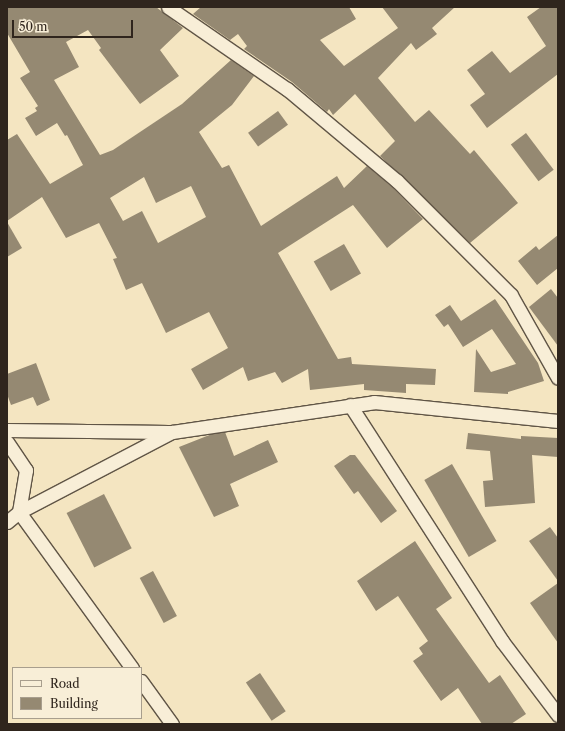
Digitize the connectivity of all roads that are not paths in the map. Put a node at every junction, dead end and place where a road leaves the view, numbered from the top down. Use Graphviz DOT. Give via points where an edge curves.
graph roads {
  1 [pos="168,7"];
  2 [pos="558,378"];
  3 [pos="350,405"];
  4 [pos="558,421"];
  5 [pos="7,430"];
  6 [pos="172,432"];
  7 [pos="7,442"];
  8 [pos="19,512"];
  9 [pos="7,522"];
  10 [pos="131,667"];
  11 [pos="142,682"];
  12 [pos="558,715"];
  13 [pos="172,724"];
  1 -- 2 [label="street" via="286,89 397,182 511,296"];
  3 -- 4 [label="street" via="374,402"];
  3 -- 6 [label="street"];
  3 -- 12 [label="street" via="502,641"];
  5 -- 6 [label="street"];
  6 -- 8 [label="street"];
  7 -- 8 [label="street" via="26,470"];
  8 -- 9 [label="street"];
  8 -- 10 [label="street"];
  11 -- 13 [label="street"];
}
